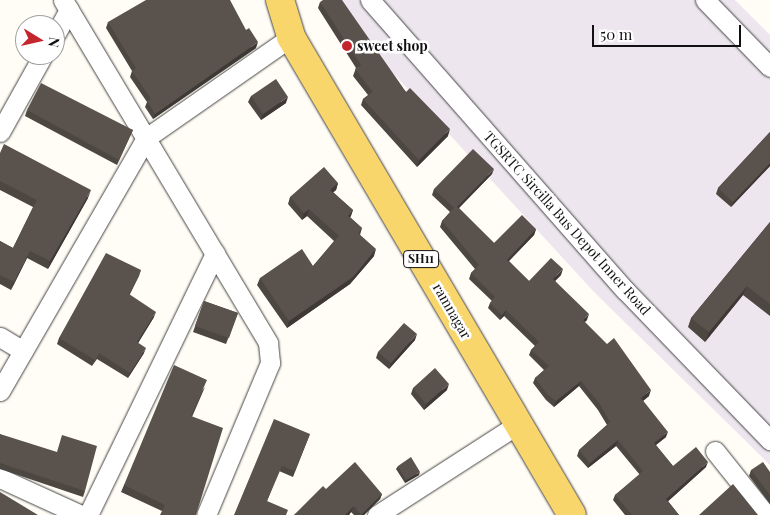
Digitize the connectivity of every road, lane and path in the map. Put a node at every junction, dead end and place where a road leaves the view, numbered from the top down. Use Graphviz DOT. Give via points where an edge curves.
graph roads {
  1 [pos="281,0"];
  2 [pos="370,0"];
  3 [pos="709,2"];
  4 [pos="66,5"];
  5 [pos="291,37"];
  6 [pos="752,49"];
  7 [pos="770,56"];
  8 [pos="38,65"];
  9 [pos="770,67"];
  10 [pos="0,132"];
  11 [pos="146,138"];
  12 [pos="215,253"];
  13 [pos="0,337"];
  14 [pos="23,351"];
  15 [pos="0,391"];
  16 [pos="518,424"];
  17 [pos="770,440"];
  18 [pos="715,452"];
  19 [pos="0,478"];
  20 [pos="81,515"];
  21 [pos="88,515"];
  22 [pos="206,515"];
  23 [pos="377,515"];
  24 [pos="572,515"];
  25 [pos="766,515"];
  1 -- 5 [label="main road, ramnagar / SH11"];
  2 -- 17 [label="street, TGSRTC Sircilla Bus Depot Inner Road" via="625,290"];
  3 -- 6 [label="street"];
  4 -- 11 [label="street"];
  5 -- 11 [label="street"];
  5 -- 16 [label="main road, ramnagar / SH11"];
  6 -- 7 [label="street"];
  6 -- 9 [label="street"];
  8 -- 10 [label="street"];
  11 -- 12 [label="street"];
  11 -- 14 [label="street"];
  12 -- 21 [label="street"];
  12 -- 22 [label="street" via="268,343 270,362"];
  13 -- 14 [label="street"];
  14 -- 15 [label="street"];
  16 -- 23 [label="street"];
  16 -- 24 [label="main road, ramnagar / SH11"];
  18 -- 25 [label="street"];
  19 -- 20 [label="street"];
}
